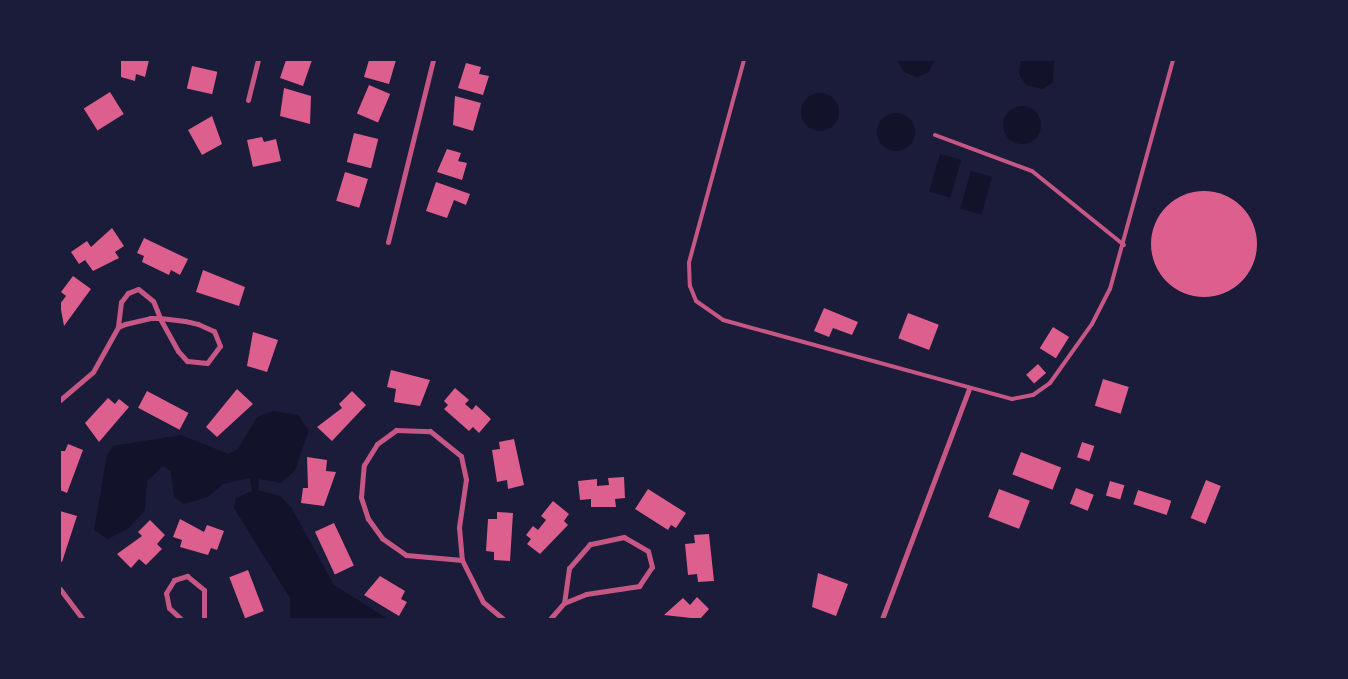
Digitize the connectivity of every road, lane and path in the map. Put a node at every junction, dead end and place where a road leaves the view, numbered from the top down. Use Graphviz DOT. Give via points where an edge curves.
graph roads {
  1 [pos="258,60"];
  2 [pos="433,60"];
  3 [pos="744,60"];
  4 [pos="1174,60"];
  5 [pos="248,100"];
  6 [pos="935,135"];
  7 [pos="388,242"];
  8 [pos="1124,245"];
  9 [pos="160,318"];
  10 [pos="118,327"];
  11 [pos="969,390"];
  12 [pos="60,400"];
  13 [pos="462,560"];
  14 [pos="60,589"];
  15 [pos="564,603"];
  16 [pos="82,619"];
  17 [pos="181,619"];
  18 [pos="204,619"];
  19 [pos="503,619"];
  20 [pos="550,619"];
  21 [pos="882,619"];
  1 -- 5 [label="street"];
  2 -- 7 [label="street"];
  3 -- 11 [label="lane" via="689,263 690,286 696,301 723,320"];
  4 -- 8 [label="lane"];
  6 -- 8 [label="lane" via="1032,170"];
  8 -- 11 [label="lane" via="1092,324 1050,383 1024,398"];
  9 -- 9 [label="street" via="187,362 200,365 216,356 220,341 214,331"];
  9 -- 10 [label="street"];
  9 -- 10 [label="street" via="149,296 133,290 121,302"];
  10 -- 12 [label="street" via="93,372"];
  11 -- 21 [label="street"];
  13 -- 13 [label="street" via="459,527 466,479 461,456 430,431 396,430 377,444 364,465 361,497 368,519 382,538 406,555"];
  13 -- 19 [label="street" via="483,602"];
  14 -- 16 [label="street"];
  15 -- 15 [label="street" via="596,592 639,586 652,567 648,551 624,537 590,544 569,568"];
  15 -- 20 [label="street"];
  17 -- 18 [label="street" via="169,608 166,593 174,580 187,576 204,590"];
}
